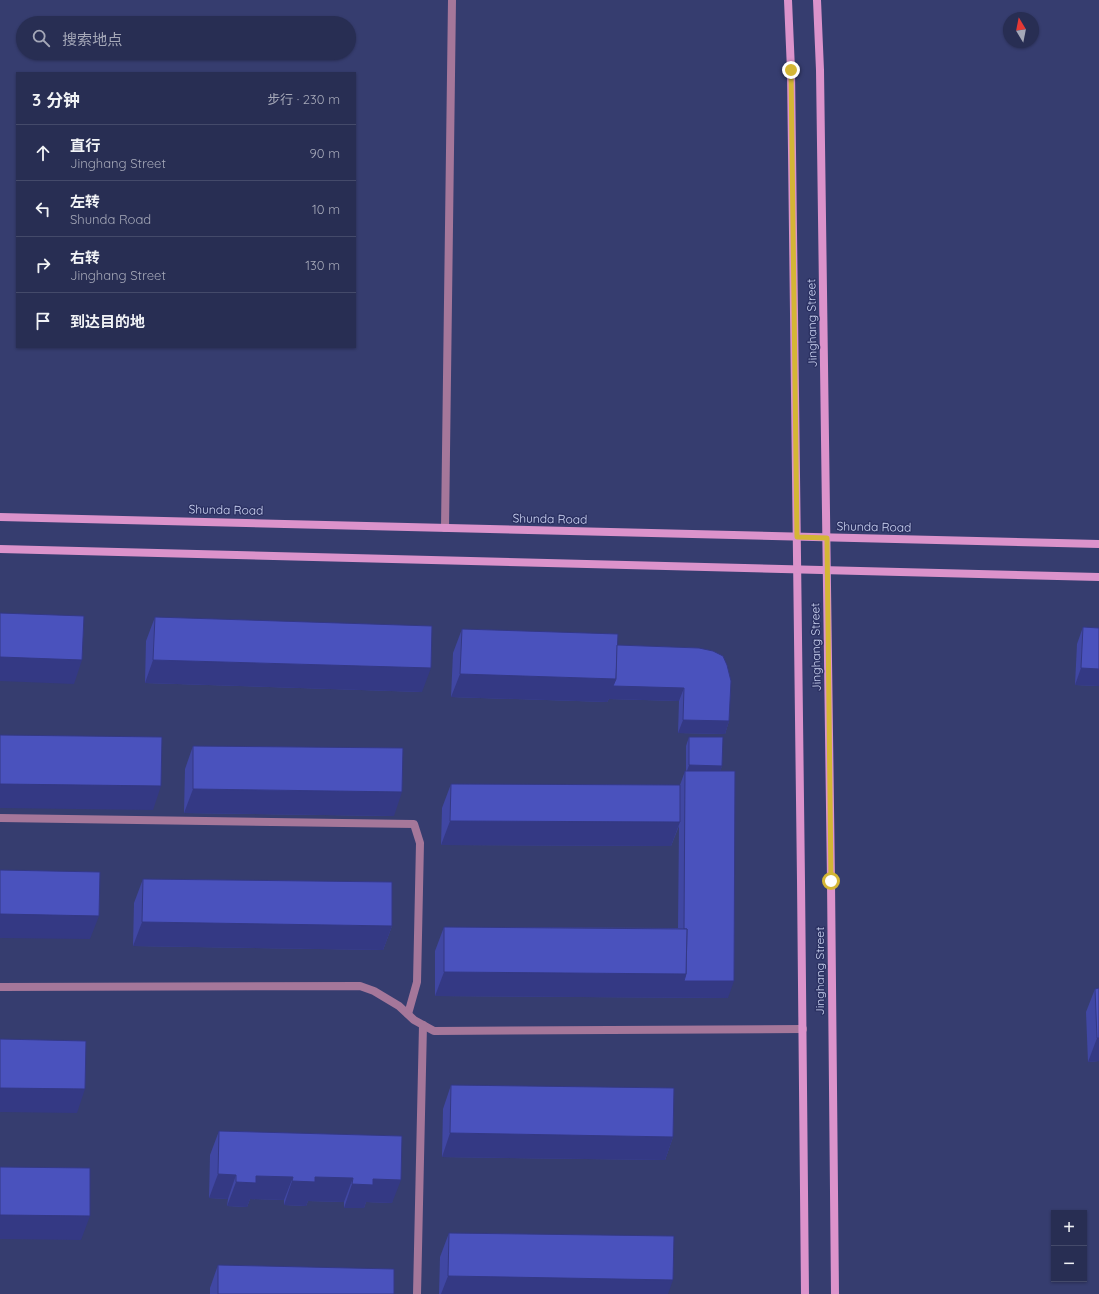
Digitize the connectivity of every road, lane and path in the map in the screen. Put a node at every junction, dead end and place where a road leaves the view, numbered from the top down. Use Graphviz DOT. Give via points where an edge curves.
graph roads {
  1 [pos="452,0"];
  2 [pos="788,0"];
  3 [pos="818,0"];
  4 [pos="0,517"];
  5 [pos="445,528"];
  6 [pos="797,537"];
  7 [pos="827,538"];
  8 [pos="1099,544"];
  9 [pos="0,549"];
  10 [pos="797,569"];
  11 [pos="827,570"];
  12 [pos="1099,577"];
  13 [pos="0,818"];
  14 [pos="0,987"];
  15 [pos="408,1014"];
  16 [pos="423,1025"];
  17 [pos="802,1029"];
  18 [pos="417,1294"];
  19 [pos="805,1294"];
  20 [pos="834,1294"];
  1 -- 5 [label="street"];
  2 -- 6 [label="main road, Jinghang Street"];
  3 -- 7 [label="main road, Jinghang Street"];
  4 -- 5 [label="main road, Shunda Road"];
  5 -- 6 [label="main road, Shunda Road"];
  6 -- 7 [label="main road, Shunda Road"];
  6 -- 10 [label="main road, Jinghang Street"];
  7 -- 8 [label="main road, Shunda Road"];
  7 -- 11 [label="main road, Jinghang Street"];
  9 -- 10 [label="main road"];
  10 -- 11 [label="main road"];
  10 -- 17 [label="main road, Jinghang Street"];
  11 -- 12 [label="main road"];
  11 -- 20 [label="main road, Jinghang Street"];
  13 -- 15 [label="street" via="414,824 420,843 417,982"];
  14 -- 15 [label="street" via="360,986 393,1002"];
  15 -- 16 [label="street"];
  16 -- 17 [label="street" via="434,1031"];
  16 -- 18 [label="street"];
  17 -- 19 [label="main road, Jinghang Street"];
}
